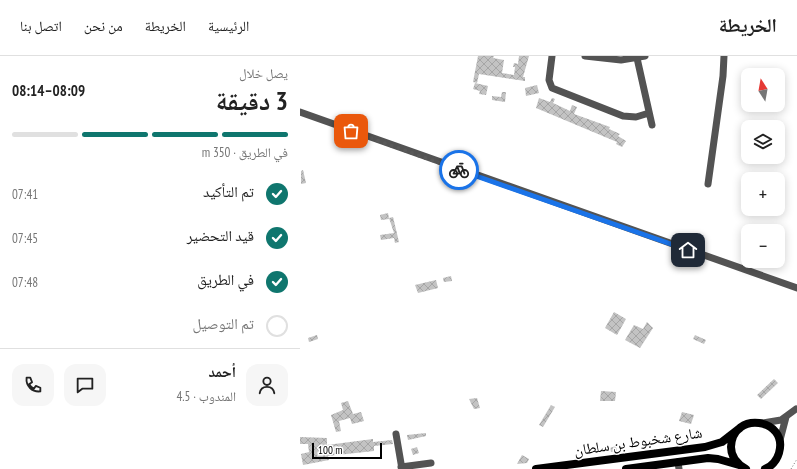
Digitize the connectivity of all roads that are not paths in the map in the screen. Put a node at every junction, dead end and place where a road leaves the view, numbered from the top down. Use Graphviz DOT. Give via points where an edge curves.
graph roads {
  1 [pos="552,56"];
  2 [pos="585,56"];
  3 [pos="646,56"];
  4 [pos="724,56"];
  5 [pos="601,57"];
  6 [pos="637,58"];
  7 [pos="300,112"];
  8 [pos="650,113"];
  9 [pos="652,125"];
  10 [pos="708,184"];
  11 [pos="797,288"];
  12 [pos="793,414"];
  13 [pos="763,423"];
  14 [pos="740,428"];
  15 [pos="396,434"];
  16 [pos="780,440"];
  17 [pos="431,463"];
  18 [pos="678,466"];
  19 [pos="774,466"];
  20 [pos="401,468"];
  21 [pos="744,468"];
  22 [pos="536,469"];
  23 [pos="626,469"];
  24 [pos="765,469"];
  1 -- 8 [label="street" via="549,80 552,88 622,116 636,117"];
  2 -- 5 [label="street"];
  3 -- 6 [label="street"];
  4 -- 10 [label="street"];
  5 -- 6 [label="street" via="621,60"];
  6 -- 8 [label="street"];
  7 -- 11 [label="street"];
  8 -- 9 [label="street"];
  12 -- 13 [label="street"];
  12 -- 16 [label="street"];
  13 -- 14 [label="main road" via="755,422"];
  13 -- 16 [label="main road" via="770,427"];
  14 -- 21 [label="main road" via="734,434 731,451"];
  14 -- 22 [label="main road, شارع شخبوط بن سلطان" via="722,442 705,447"];
  15 -- 20 [label="street"];
  16 -- 19 [label="main road" via="779,456"];
  17 -- 20 [label="street"];
  18 -- 21 [label="main road, شارع شخبوط بن سلطان" via="718,458"];
  18 -- 23 [label="main road, شارع شخبوط بن سلطان"];
  19 -- 24 [label="main road"];
}
